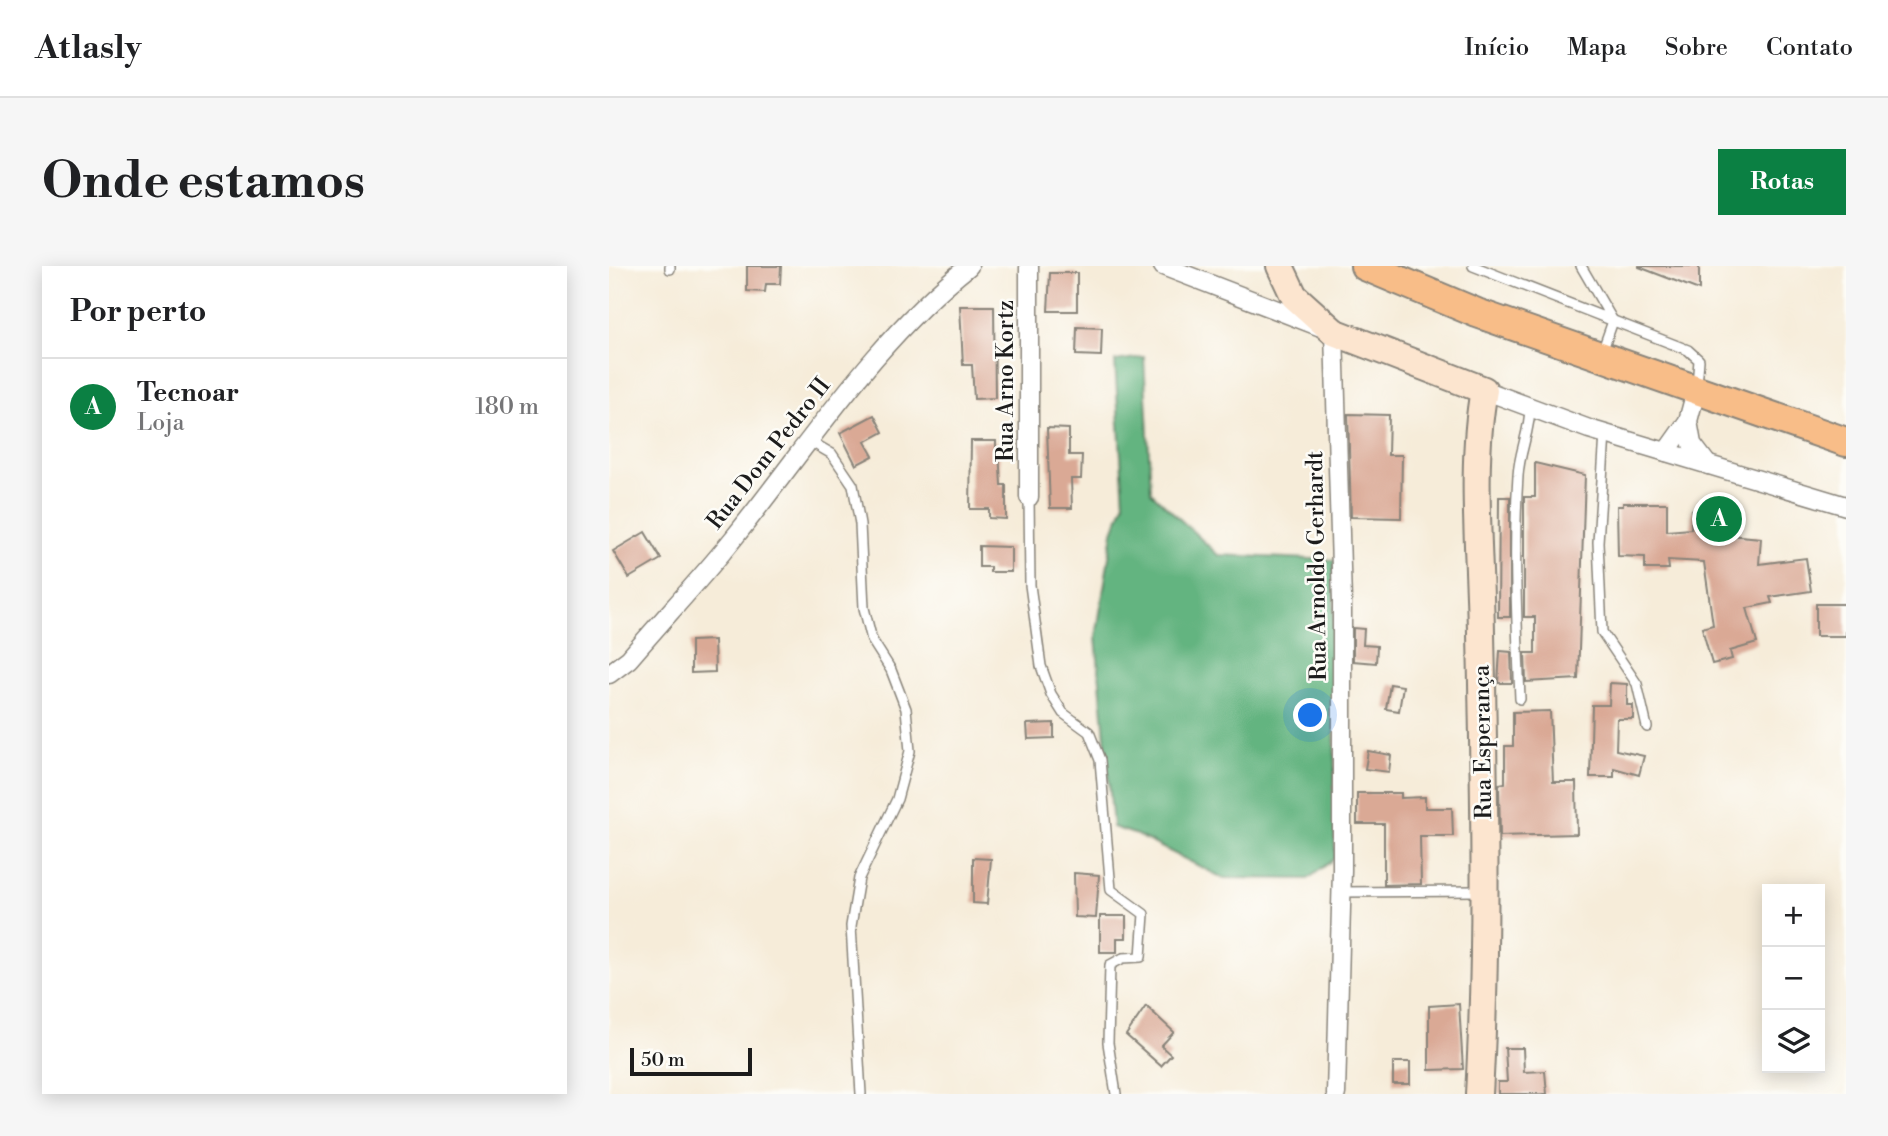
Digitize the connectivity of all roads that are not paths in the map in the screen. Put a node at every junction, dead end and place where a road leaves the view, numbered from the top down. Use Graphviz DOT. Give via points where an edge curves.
graph roads {
  1 [pos="969,266"];
  2 [pos="1029,266"];
  3 [pos="1163,266"];
  4 [pos="1205,266"];
  5 [pos="1280,266"];
  6 [pos="1365,266"];
  7 [pos="1473,266"];
  8 [pos="1581,266"];
  9 [pos="1189,278"];
  10 [pos="1613,321"];
  11 [pos="1335,332"];
  12 [pos="1600,357"];
  13 [pos="1484,390"];
  14 [pos="1696,391"];
  15 [pos="1530,407"];
  16 [pos="1688,421"];
  17 [pos="1605,434"];
  18 [pos="808,440"];
  19 [pos="1846,442"];
  20 [pos="1666,452"];
  21 [pos="1708,464"];
  22 [pos="1029,497"];
  23 [pos="1846,506"];
  24 [pos="609,674"];
  25 [pos="1520,699"];
  26 [pos="1647,727"];
  27 [pos="1483,891"];
  28 [pos="1342,892"];
  29 [pos="861,1094"];
  30 [pos="1117,1094"];
  31 [pos="1336,1094"];
  32 [pos="1479,1094"];
  1 -- 18 [label="street, Rua Dom Pedro II" via="906,321"];
  2 -- 22 [label="street, Rua Arno Kortz"];
  3 -- 9 [label="street"];
  4 -- 9 [label="street"];
  5 -- 11 [label="street" via="1294,296"];
  6 -- 12 [label="main road"];
  7 -- 10 [label="lane"];
  8 -- 10 [label="lane"];
  9 -- 11 [label="street"];
  10 -- 12 [label="lane"];
  10 -- 14 [label="lane" via="1688,350 1699,360"];
  11 -- 13 [label="street"];
  11 -- 28 [label="street, Rua Arnoldo Gerhardt" via="1342,601"];
  12 -- 14 [label="main road"];
  13 -- 15 [label="street"];
  13 -- 27 [label="street, Rua Esperança" via="1478,526"];
  14 -- 16 [label="street"];
  14 -- 19 [label="main road"];
  15 -- 17 [label="street"];
  15 -- 25 [label="lane" via="1518,473"];
  16 -- 20 [label="street"];
  16 -- 21 [label="street" via="1692,444"];
  17 -- 20 [label="street"];
  17 -- 26 [label="lane" via="1598,542 1602,632 1637,684"];
  18 -- 24 [label="street, Rua Dom Pedro II" via="733,539 629,659"];
  18 -- 29 [label="lane" via="832,454 853,485 860,524 863,608 872,640 891,670 906,709 910,751 897,799 859,878 851,926"];
  20 -- 21 [label="street"];
  21 -- 23 [label="street"];
  22 -- 30 [label="lane" via="1030,585 1041,666 1051,694 1063,713 1089,732 1100,760 1111,890 1144,914 1140,957 1110,965 1108,1043"];
  27 -- 28 [label="lane"];
  27 -- 32 [label="street, Rua Esperança"];
  28 -- 31 [label="street, Rua Arnoldo Gerhardt"];
}
